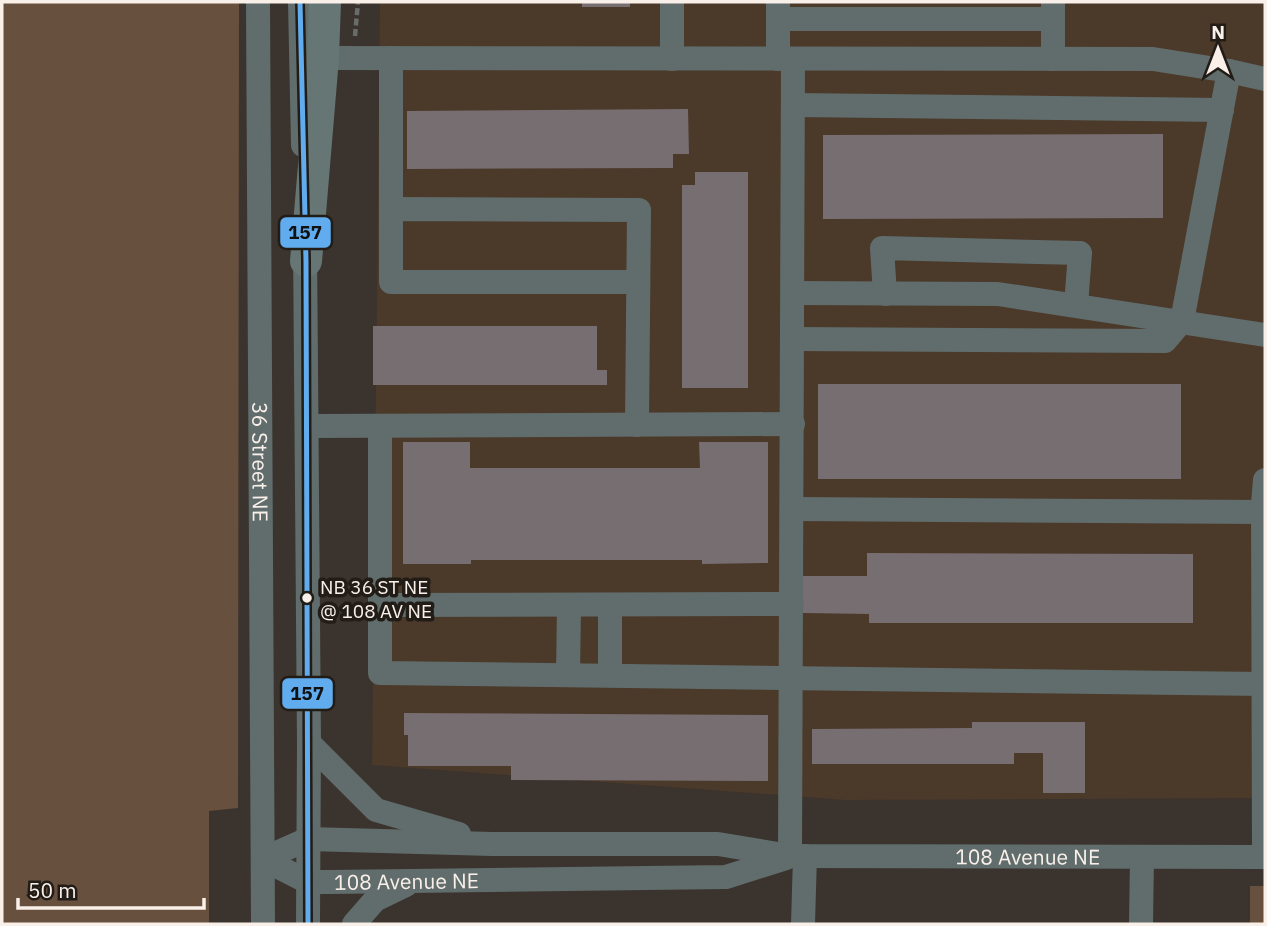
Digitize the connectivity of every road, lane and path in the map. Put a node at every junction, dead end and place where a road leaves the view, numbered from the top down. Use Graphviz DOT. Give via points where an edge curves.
graph roads {
  1 [pos="258,2"];
  2 [pos="300,2"];
  3 [pos="324,2"];
  4 [pos="358,2"];
  5 [pos="672,2"];
  6 [pos="1054,10"];
  7 [pos="778,11"];
  8 [pos="912,19"];
  9 [pos="354,44"];
  10 [pos="323,58"];
  11 [pos="391,58"];
  12 [pos="912,58"];
  13 [pos="672,59"];
  14 [pos="786,59"];
  15 [pos="1053,59"];
  16 [pos="1229,71"];
  17 [pos="1265,79"];
  18 [pos="793,105"];
  19 [pos="1222,110"];
  20 [pos="391,209"];
  21 [pos="306,261"];
  22 [pos="638,282"];
  23 [pos="793,293"];
  24 [pos="885,294"];
  25 [pos="1042,300"];
  26 [pos="1076,305"];
  27 [pos="1182,321"];
  28 [pos="1265,335"];
  29 [pos="792,338"];
  30 [pos="1043,340"];
  31 [pos="793,424"];
  32 [pos="637,425"];
  33 [pos="307,426"];
  34 [pos="380,426"];
  35 [pos="1265,480"];
  36 [pos="793,509"];
  37 [pos="1263,512"];
  38 [pos="792,604"];
  39 [pos="380,605"];
  40 [pos="569,605"];
  41 [pos="610,605"];
  42 [pos="568,675"];
  43 [pos="610,675"];
  44 [pos="791,677"];
  45 [pos="1264,684"];
  46 [pos="309,743"];
  47 [pos="308,839"];
  48 [pos="492,844"];
  49 [pos="797,856"];
  50 [pos="1142,857"];
  51 [pos="1264,857"];
  52 [pos="263,859"];
  53 [pos="308,882"];
  54 [pos="412,882"];
  55 [pos="264,924"];
  56 [pos="308,924"];
  57 [pos="354,924"];
  58 [pos="803,924"];
  59 [pos="1141,924"];
  1 -- 52 [label="street, 36 Street NE"];
  2 -- 21 [label="street"];
  3 -- 10 [label="main road"];
  4 -- 9 [label="path"];
  5 -- 13 [label="street"];
  6 -- 8 [label="street"];
  6 -- 15 [label="street"];
  7 -- 8 [label="street"];
  7 -- 14 [label="street"];
  8 -- 12 [label="street"];
  10 -- 11 [label="street"];
  10 -- 21 [label="main road"];
  11 -- 13 [label="street"];
  11 -- 20 [label="street"];
  12 -- 14 [label="street"];
  12 -- 15 [label="street"];
  13 -- 14 [label="street"];
  14 -- 18 [label="street"];
  15 -- 16 [label="street" via="1153,59"];
  16 -- 17 [label="street"];
  16 -- 19 [label="street"];
  18 -- 19 [label="street"];
  18 -- 23 [label="street"];
  19 -- 27 [label="street"];
  20 -- 22 [label="street" via="391,282"];
  20 -- 22 [label="street" via="639,210"];
  21 -- 33 [label="street"];
  22 -- 32 [label="street"];
  23 -- 24 [label="street"];
  23 -- 29 [label="street"];
  24 -- 25 [label="street" via="998,294"];
  24 -- 26 [label="street" via="882,248 1080,253"];
  25 -- 26 [label="street"];
  25 -- 30 [label="street"];
  26 -- 27 [label="street"];
  27 -- 28 [label="street"];
  27 -- 30 [label="street" via="1165,341"];
  29 -- 30 [label="street"];
  29 -- 31 [label="street"];
  31 -- 32 [label="street"];
  31 -- 36 [label="street"];
  32 -- 34 [label="street"];
  33 -- 34 [label="street"];
  33 -- 46 [label="street"];
  34 -- 39 [label="street"];
  35 -- 37 [label="street"];
  36 -- 37 [label="street"];
  36 -- 38 [label="street"];
  37 -- 45 [label="street"];
  38 -- 41 [label="street"];
  38 -- 44 [label="street"];
  39 -- 40 [label="street"];
  39 -- 42 [label="street" via="380,673"];
  40 -- 41 [label="street"];
  40 -- 42 [label="street"];
  41 -- 43 [label="street"];
  42 -- 43 [label="street"];
  43 -- 44 [label="street"];
  44 -- 45 [label="street"];
  44 -- 49 [label="street"];
  45 -- 51 [label="street"];
  46 -- 47 [label="street"];
  46 -- 48 [label="street" via="376,810"];
  47 -- 48 [label="street, 108 Avenue NE"];
  47 -- 52 [label="street, 108 Avenue NE"];
  47 -- 53 [label="street"];
  48 -- 49 [label="street, 108 Avenue NE" via="718,844"];
  49 -- 50 [label="street, 108 Avenue NE"];
  49 -- 54 [label="street, 108 Avenue NE" via="726,877"];
  49 -- 58 [label="street"];
  50 -- 51 [label="street, 108 Avenue NE"];
  50 -- 59 [label="street"];
  52 -- 53 [label="street, 108 Avenue NE"];
  52 -- 55 [label="street, 36 Street NE"];
  53 -- 54 [label="street, 108 Avenue NE"];
  53 -- 56 [label="street"];
  54 -- 57 [label="street" via="375,900"];
}
